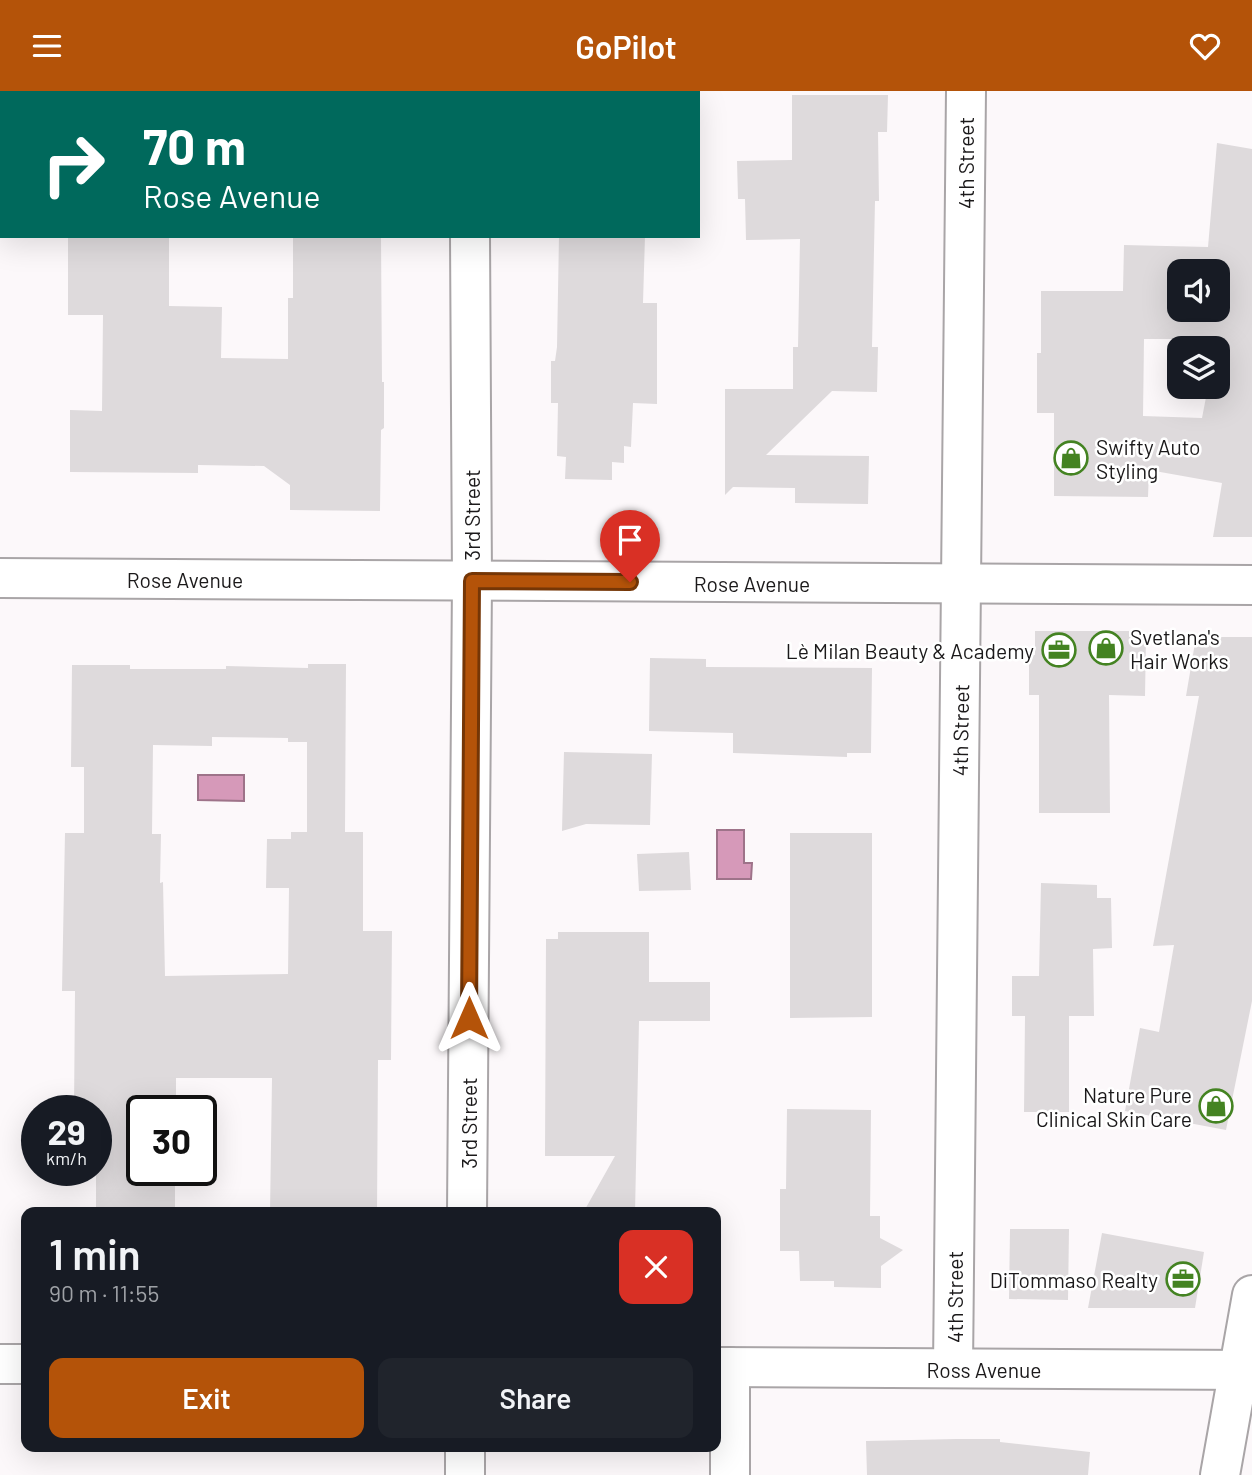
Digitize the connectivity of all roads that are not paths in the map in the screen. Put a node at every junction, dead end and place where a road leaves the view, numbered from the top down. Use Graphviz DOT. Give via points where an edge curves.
graph roads {
  1 [pos="966,91"];
  2 [pos="470,238"];
  3 [pos="0,578"];
  4 [pos="472,581"];
  5 [pos="962,584"];
  6 [pos="1252,585"];
  7 [pos="467,1207"];
  8 [pos="1252,1295"];
  9 [pos="0,1364"];
  10 [pos="21,1364"];
  11 [pos="723,1367"];
  12 [pos="953,1368"];
  13 [pos="1245,1370"];
  14 [pos="465,1452"];
  15 [pos="465,1475"];
  16 [pos="730,1475"];
  17 [pos="1220,1475"];
  1 -- 5 [label="street, 4th Street"];
  2 -- 4 [label="street, 3rd Street"];
  3 -- 4 [label="street, Rose Avenue"];
  4 -- 5 [label="street, Rose Avenue"];
  4 -- 7 [label="street, 3rd Street"];
  5 -- 6 [label="street, Rose Avenue"];
  5 -- 12 [label="street, 4th Street"];
  8 -- 13 [label="street"];
  9 -- 10 [label="street"];
  11 -- 12 [label="street, Ross Avenue"];
  11 -- 16 [label="street"];
  12 -- 13 [label="street, Ross Avenue"];
  13 -- 17 [label="street"];
  14 -- 15 [label="street"];
}
